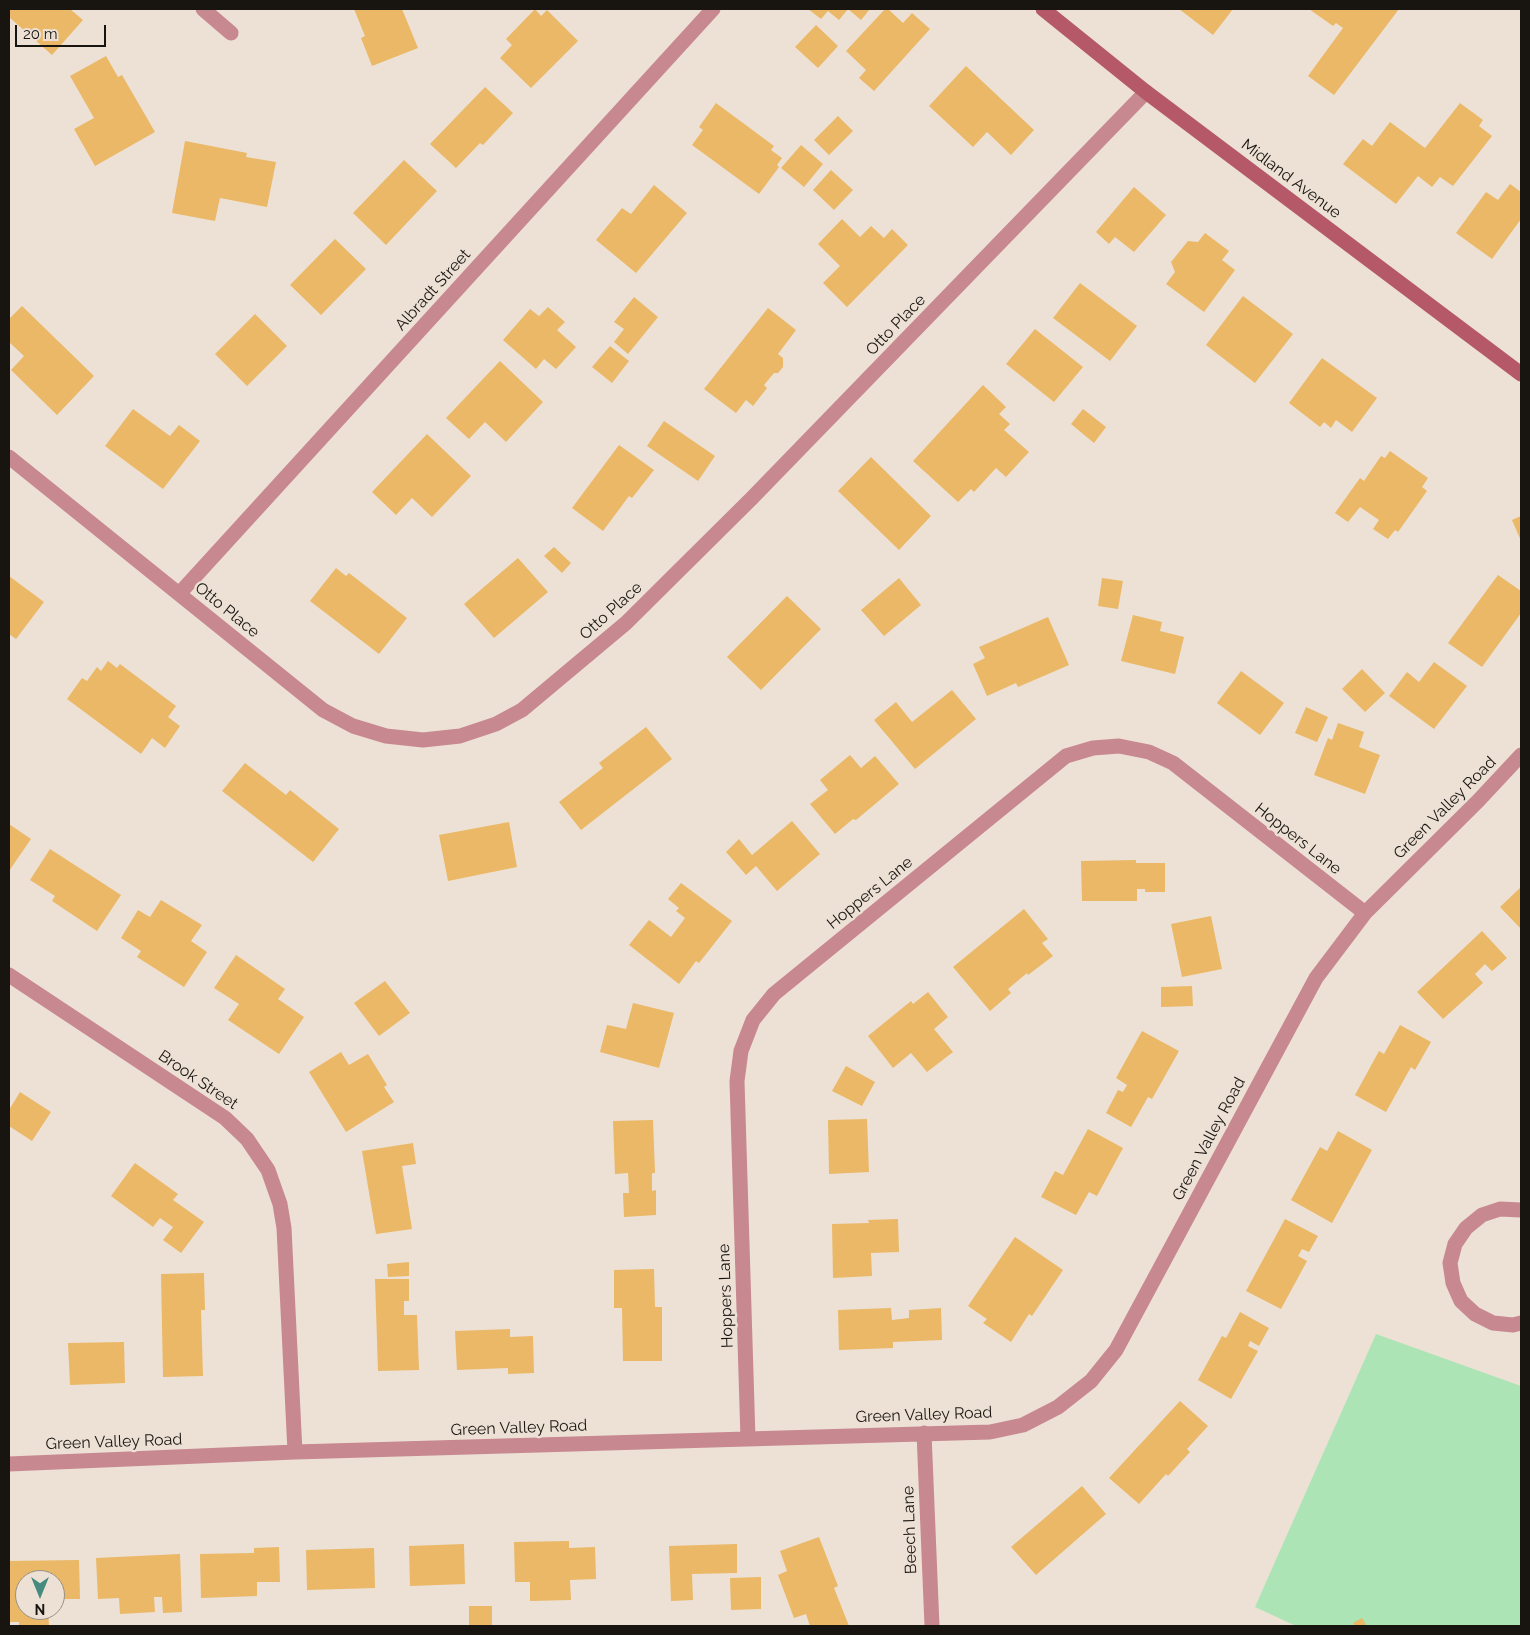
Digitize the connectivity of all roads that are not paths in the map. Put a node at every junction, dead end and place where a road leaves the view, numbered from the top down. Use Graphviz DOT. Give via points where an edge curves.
graph roads {
  1 [pos="203,9"];
  2 [pos="713,9"];
  3 [pos="1043,9"];
  4 [pos="231,33"];
  5 [pos="1146,92"];
  6 [pos="1521,374"];
  7 [pos="9,457"];
  8 [pos="179,594"];
  9 [pos="1521,755"];
  10 [pos="1365,913"];
  11 [pos="9,975"];
  12 [pos="1521,1210"];
  13 [pos="1521,1323"];
  14 [pos="924,1433"];
  15 [pos="748,1439"];
  16 [pos="296,1452"];
  17 [pos="9,1464"];
  18 [pos="932,1626"];
  1 -- 4 [label="street"];
  2 -- 8 [label="street, Albradt Street"];
  3 -- 5 [label="street, Midland Avenue"];
  5 -- 6 [label="street, Midland Avenue"];
  5 -- 8 [label="street, Otto Place" via="752,498 626,623 522,710 496,724 460,736 423,740 386,736 353,726 323,710"];
  7 -- 8 [label="street, Otto Place"];
  9 -- 10 [label="street, Green Valley Road"];
  10 -- 14 [label="street, Green Valley Road" via="1316,978 1116,1350 1091,1381 1058,1407 1022,1425 990,1432"];
  10 -- 15 [label="street, Hoppers Lane" via="1173,763 1149,752 1119,746 1093,748 1066,756 774,994 753,1020 740,1051 737,1081"];
  11 -- 16 [label="street, Brook Street" via="225,1118 247,1139 268,1170 280,1204 284,1228"];
  12 -- 13 [label="street" via="1500,1209 1482,1216 1466,1228 1455,1244 1450,1263 1453,1283 1461,1301 1475,1314 1493,1323"];
  14 -- 15 [label="street, Green Valley Road"];
  14 -- 18 [label="street, Beech Lane"];
  15 -- 16 [label="street, Green Valley Road"];
  16 -- 17 [label="street, Green Valley Road"];
}
